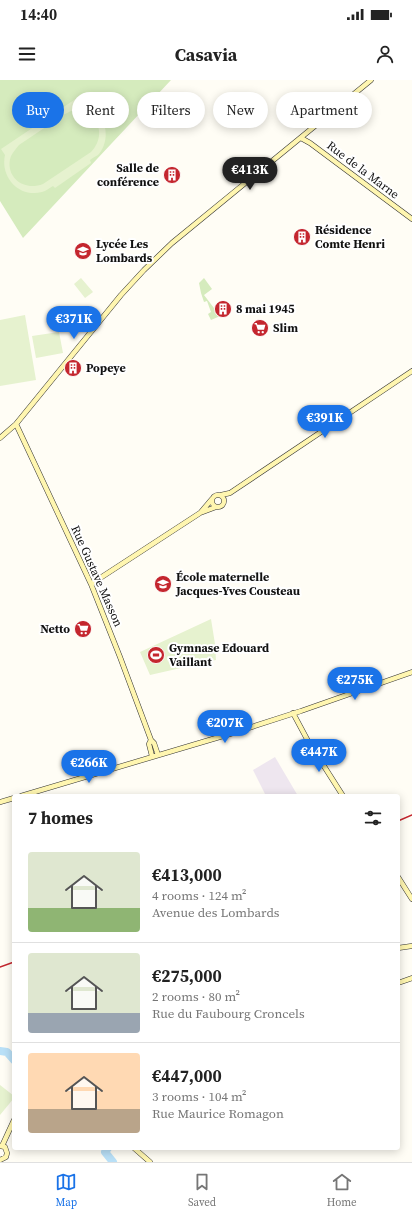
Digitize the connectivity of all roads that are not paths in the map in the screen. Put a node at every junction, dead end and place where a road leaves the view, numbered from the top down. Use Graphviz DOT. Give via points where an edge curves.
graph roads {
  1 [pos="371,80"];
  2 [pos="301,138"];
  3 [pos="412,220"];
  4 [pos="412,371"];
  5 [pos="16,424"];
  6 [pos="0,438"];
  7 [pos="230,493"];
  8 [pos="221,495"];
  9 [pos="212,499"];
  10 [pos="224,503"];
  11 [pos="216,507"];
  12 [pos="200,513"];
  13 [pos="91,584"];
  14 [pos="412,672"];
  15 [pos="294,714"];
  16 [pos="151,740"];
  17 [pos="158,755"];
  18 [pos="152,756"];
  19 [pos="28,794"];
  20 [pos="343,794"];
  21 [pos="12,799"];
  22 [pos="0,802"];
  23 [pos="400,880"];
  24 [pos="412,899"];
  25 [pos="412,946"];
  26 [pos="400,948"];
  27 [pos="412,978"];
  28 [pos="400,982"];
  29 [pos="12,1124"];
  30 [pos="1,1146"];
  31 [pos="136,1150"];
  32 [pos="0,1160"];
  33 [pos="148,1161"];
  1 -- 2 [label="street"];
  2 -- 3 [label="street, Rue de la Marne"];
  2 -- 5 [label="street" via="172,243 144,270"];
  4 -- 7 [label="street"];
  5 -- 6 [label="street"];
  5 -- 13 [label="street, Rue Gustave Masson"];
  7 -- 8 [label="street"];
  7 -- 10 [label="street"];
  8 -- 9 [label="street" via="216,495"];
  8 -- 10 [label="street"];
  9 -- 11 [label="street"];
  9 -- 12 [label="street"];
  10 -- 11 [label="street"];
  11 -- 12 [label="street"];
  12 -- 13 [label="street"];
  13 -- 16 [label="street, Rue Gustave Masson"];
  14 -- 15 [label="street"];
  15 -- 17 [label="street"];
  15 -- 20 [label="street" via="308,741"];
  16 -- 17 [label="street, Rue Gustave Masson"];
  16 -- 18 [label="street, Rue Gustave Masson" via="149,744"];
  17 -- 18 [label="street"];
  18 -- 19 [label="street"];
  21 -- 22 [label="street"];
  23 -- 24 [label="street"];
  25 -- 26 [label="street"];
  27 -- 28 [label="street"];
  29 -- 30 [label="street"];
  30 -- 32 [label="street" via="6,1149 7,1155"];
  31 -- 33 [label="street"];
}
